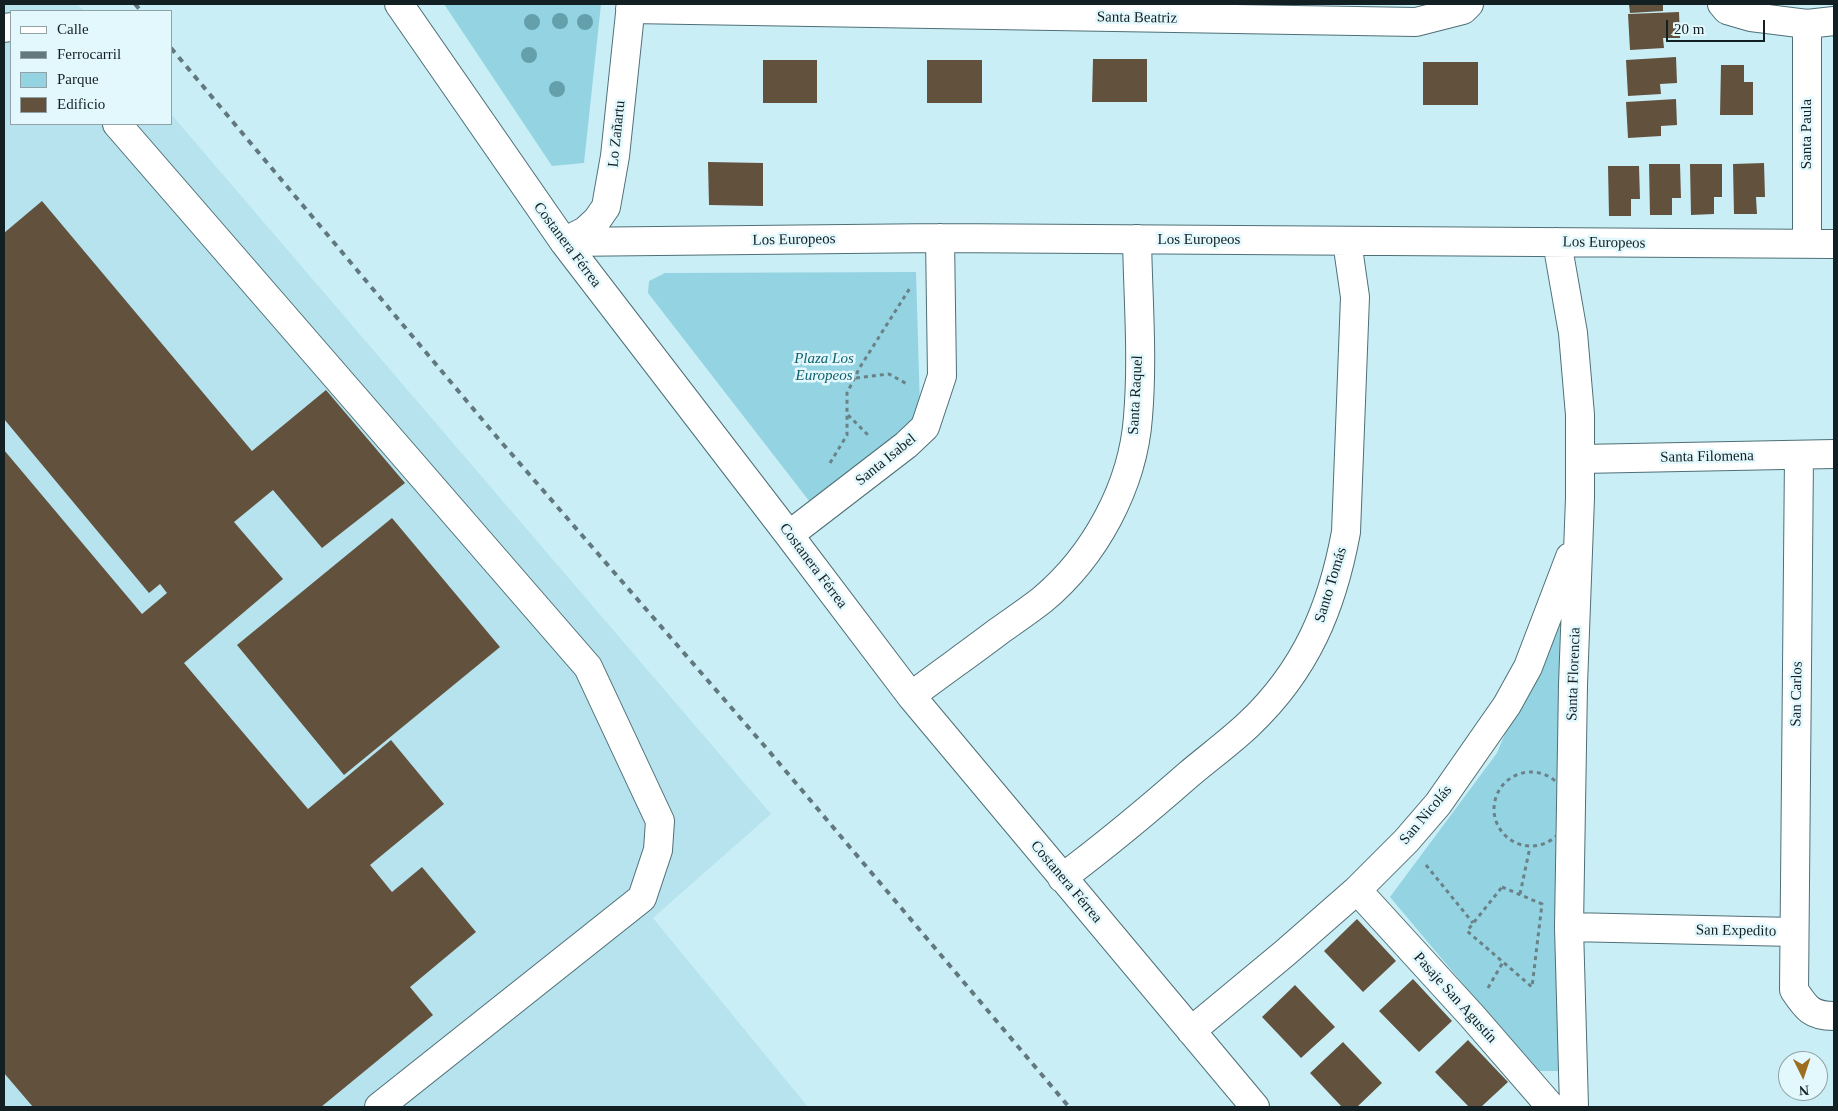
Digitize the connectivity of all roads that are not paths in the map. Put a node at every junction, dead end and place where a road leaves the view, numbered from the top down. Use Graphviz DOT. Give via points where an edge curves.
graph roads {
  1 [pos="399,4"];
  2 [pos="1722,4"];
  3 [pos="631,7"];
  4 [pos="1466,7"];
  5 [pos="1834,21"];
  6 [pos="1807,24"];
  7 [pos="119,125"];
  8 [pos="940,238"];
  9 [pos="1137,239"];
  10 [pos="1347,241"];
  11 [pos="564,242"];
  12 [pos="1557,242"];
  13 [pos="1807,244"];
  14 [pos="1834,244"];
  15 [pos="1834,454"];
  16 [pos="1799,455"];
  17 [pos="1581,459"];
  18 [pos="789,535"];
  19 [pos="1578,537"];
  20 [pos="911,696"];
  21 [pos="1062,878"];
  22 [pos="1357,890"];
  23 [pos="1569,927"];
  24 [pos="1794,932"];
  25 [pos="1834,1016"];
  26 [pos="1191,1031"];
  27 [pos="379,1107"];
  28 [pos="1255,1107"];
  29 [pos="1551,1107"];
  30 [pos="1574,1107"];
  1 -- 11 [label="street, Costanera Férrea"];
  2 -- 6 [label="street" via="1727,10 1751,17"];
  3 -- 4 [label="street, Santa Beatriz" via="1416,22"];
  3 -- 11 [label="street, Lo Zañartu" via="606,207 585,231"];
  5 -- 6 [label="street"];
  6 -- 13 [label="street, Santa Paula"];
  7 -- 27 [label="street" via="588,667 660,821 658,850 642,898"];
  8 -- 9 [label="street, Los Europeos"];
  8 -- 11 [label="street, Los Europeos"];
  8 -- 18 [label="street, Santa Isabel" via="942,376 925,427"];
  9 -- 10 [label="street, Los Europeos"];
  9 -- 20 [label="street, Santa Raquel" via="1138,418 1133,450 1111,511 1081,559 1042,600"];
  10 -- 12 [label="street, Los Europeos"];
  10 -- 21 [label="street, Santo Tomás" via="1355,297 1346,532 1330,601 1315,635 1280,690 1249,724 1115,838"];
  11 -- 18 [label="street, Costanera Férrea"];
  12 -- 13 [label="street, Los Europeos"];
  12 -- 17 [label="street, Santa Florencia" via="1568,296 1577,370"];
  13 -- 14 [label="street, Los Europeos"];
  15 -- 16 [label="street, Santa Filomena"];
  16 -- 17 [label="street, Santa Filomena"];
  16 -- 24 [label="street, San Carlos"];
  17 -- 19 [label="street, Santa Florencia"];
  18 -- 20 [label="street, Costanera Férrea"];
  19 -- 22 [label="street, San Nicolás" via="1528,666 1507,705 1438,804"];
  19 -- 23 [label="street, Santa Florencia"];
  20 -- 21 [label="street, Costanera Férrea"];
  21 -- 26 [label="street, Costanera Férrea"];
  22 -- 26 [label="street, San Nicolás"];
  22 -- 29 [label="street, Pasaje San Agustín"];
  23 -- 24 [label="street, San Expedito"];
  23 -- 30 [label="street, Santa Florencia"];
  24 -- 25 [label="street, San Expedito" via="1794,990 1806,1008 1821,1016"];
  26 -- 28 [label="street, Costanera Férrea"];
}
